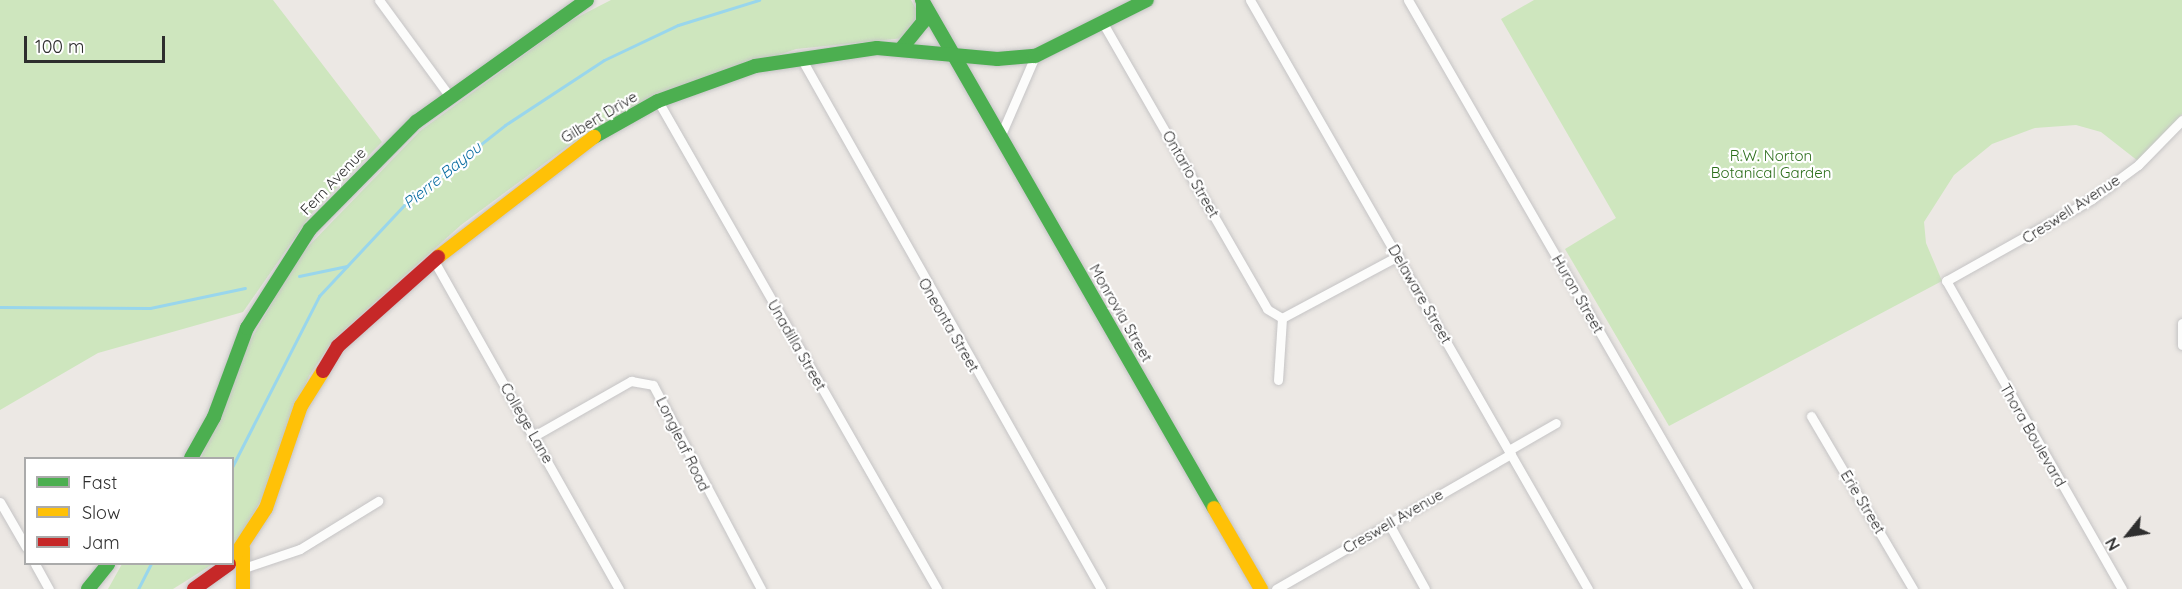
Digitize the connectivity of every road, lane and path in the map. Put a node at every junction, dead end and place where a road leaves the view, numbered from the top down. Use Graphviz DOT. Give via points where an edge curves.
graph roads {
  1 [pos="379,0"];
  2 [pos="587,0"];
  3 [pos="922,0"];
  4 [pos="1148,0"];
  5 [pos="1250,0"];
  6 [pos="1408,0"];
  7 [pos="1104,25"];
  8 [pos="901,48"];
  9 [pos="951,53"];
  10 [pos="1035,56"];
  11 [pos="801,58"];
  12 [pos="450,97"];
  13 [pos="657,101"];
  14 [pos="2182,120"];
  15 [pos="1000,137"];
  16 [pos="1398,256"];
  17 [pos="433,259"];
  18 [pos="1946,280"];
  19 [pos="1282,318"];
  20 [pos="2180,326"];
  21 [pos="2182,345"];
  22 [pos="1278,380"];
  23 [pos="1811,416"];
  24 [pos="1557,423"];
  25 [pos="534,436"];
  26 [pos="1510,452"];
  27 [pos="192,457"];
  28 [pos="378,501"];
  29 [pos="0,502"];
  30 [pos="1389,524"];
  31 [pos="24,544"];
  32 [pos="234,564"];
  33 [pos="36,565"];
  34 [pos="107,565"];
  35 [pos="232,565"];
  36 [pos="49,589"];
  37 [pos="88,589"];
  38 [pos="194,589"];
  39 [pos="243,589"];
  40 [pos="619,589"];
  41 [pos="761,589"];
  42 [pos="937,589"];
  43 [pos="1101,589"];
  44 [pos="1261,589"];
  45 [pos="1276,589"];
  46 [pos="1425,589"];
  47 [pos="1588,589"];
  48 [pos="1748,589"];
  49 [pos="1913,589"];
  50 [pos="2122,589"];
  1 -- 12 [label="street"];
  2 -- 12 [label="street, Fern Avenue"];
  3 -- 8 [label="street" via="923,22"];
  3 -- 9 [label="street, Monrovia Street"];
  4 -- 7 [label="street, Gilbert Drive"];
  5 -- 16 [label="street, Delaware Street"];
  6 -- 48 [label="street, Huron Street"];
  7 -- 10 [label="street, Gilbert Drive"];
  7 -- 19 [label="street, Ontario Street" via="1267,309"];
  8 -- 9 [label="street, Gilbert Drive"];
  8 -- 11 [label="street, Gilbert Drive"];
  9 -- 10 [label="street, Gilbert Drive"];
  9 -- 15 [label="street, Monrovia Street"];
  10 -- 15 [label="street"];
  11 -- 13 [label="street, Gilbert Drive" via="755,66"];
  11 -- 43 [label="street, Oneonta Street"];
  12 -- 27 [label="street, Fern Avenue" via="394,143 287,259 247,328 214,417"];
  13 -- 17 [label="street, Gilbert Drive" via="571,152"];
  13 -- 42 [label="street, Unadilla Street"];
  14 -- 18 [label="street, Creswell Avenue" via="2138,165 2092,199"];
  15 -- 44 [label="street, Monrovia Street"];
  16 -- 19 [label="street"];
  16 -- 26 [label="street, Delaware Street"];
  17 -- 25 [label="street, College Lane"];
  17 -- 32 [label="street, Gilbert Drive" via="352,331 322,366 301,406 275,489"];
  18 -- 50 [label="street, Thora Boulevard"];
  19 -- 22 [label="street"];
  20 -- 21 [label="street"];
  23 -- 49 [label="street, Erie Street"];
  24 -- 26 [label="street, Creswell Avenue"];
  25 -- 40 [label="street, College Lane"];
  25 -- 41 [label="street, Longleaf Road" via="631,381 653,385"];
  26 -- 30 [label="street, Creswell Avenue"];
  26 -- 47 [label="street, Delaware Street"];
  28 -- 32 [label="street" via="300,549"];
  29 -- 31 [label="street"];
  30 -- 45 [label="street, Creswell Avenue"];
  30 -- 46 [label="street"];
  32 -- 39 [label="street"];
  33 -- 36 [label="street"];
  34 -- 37 [label="street"];
  35 -- 38 [label="street"];
}
